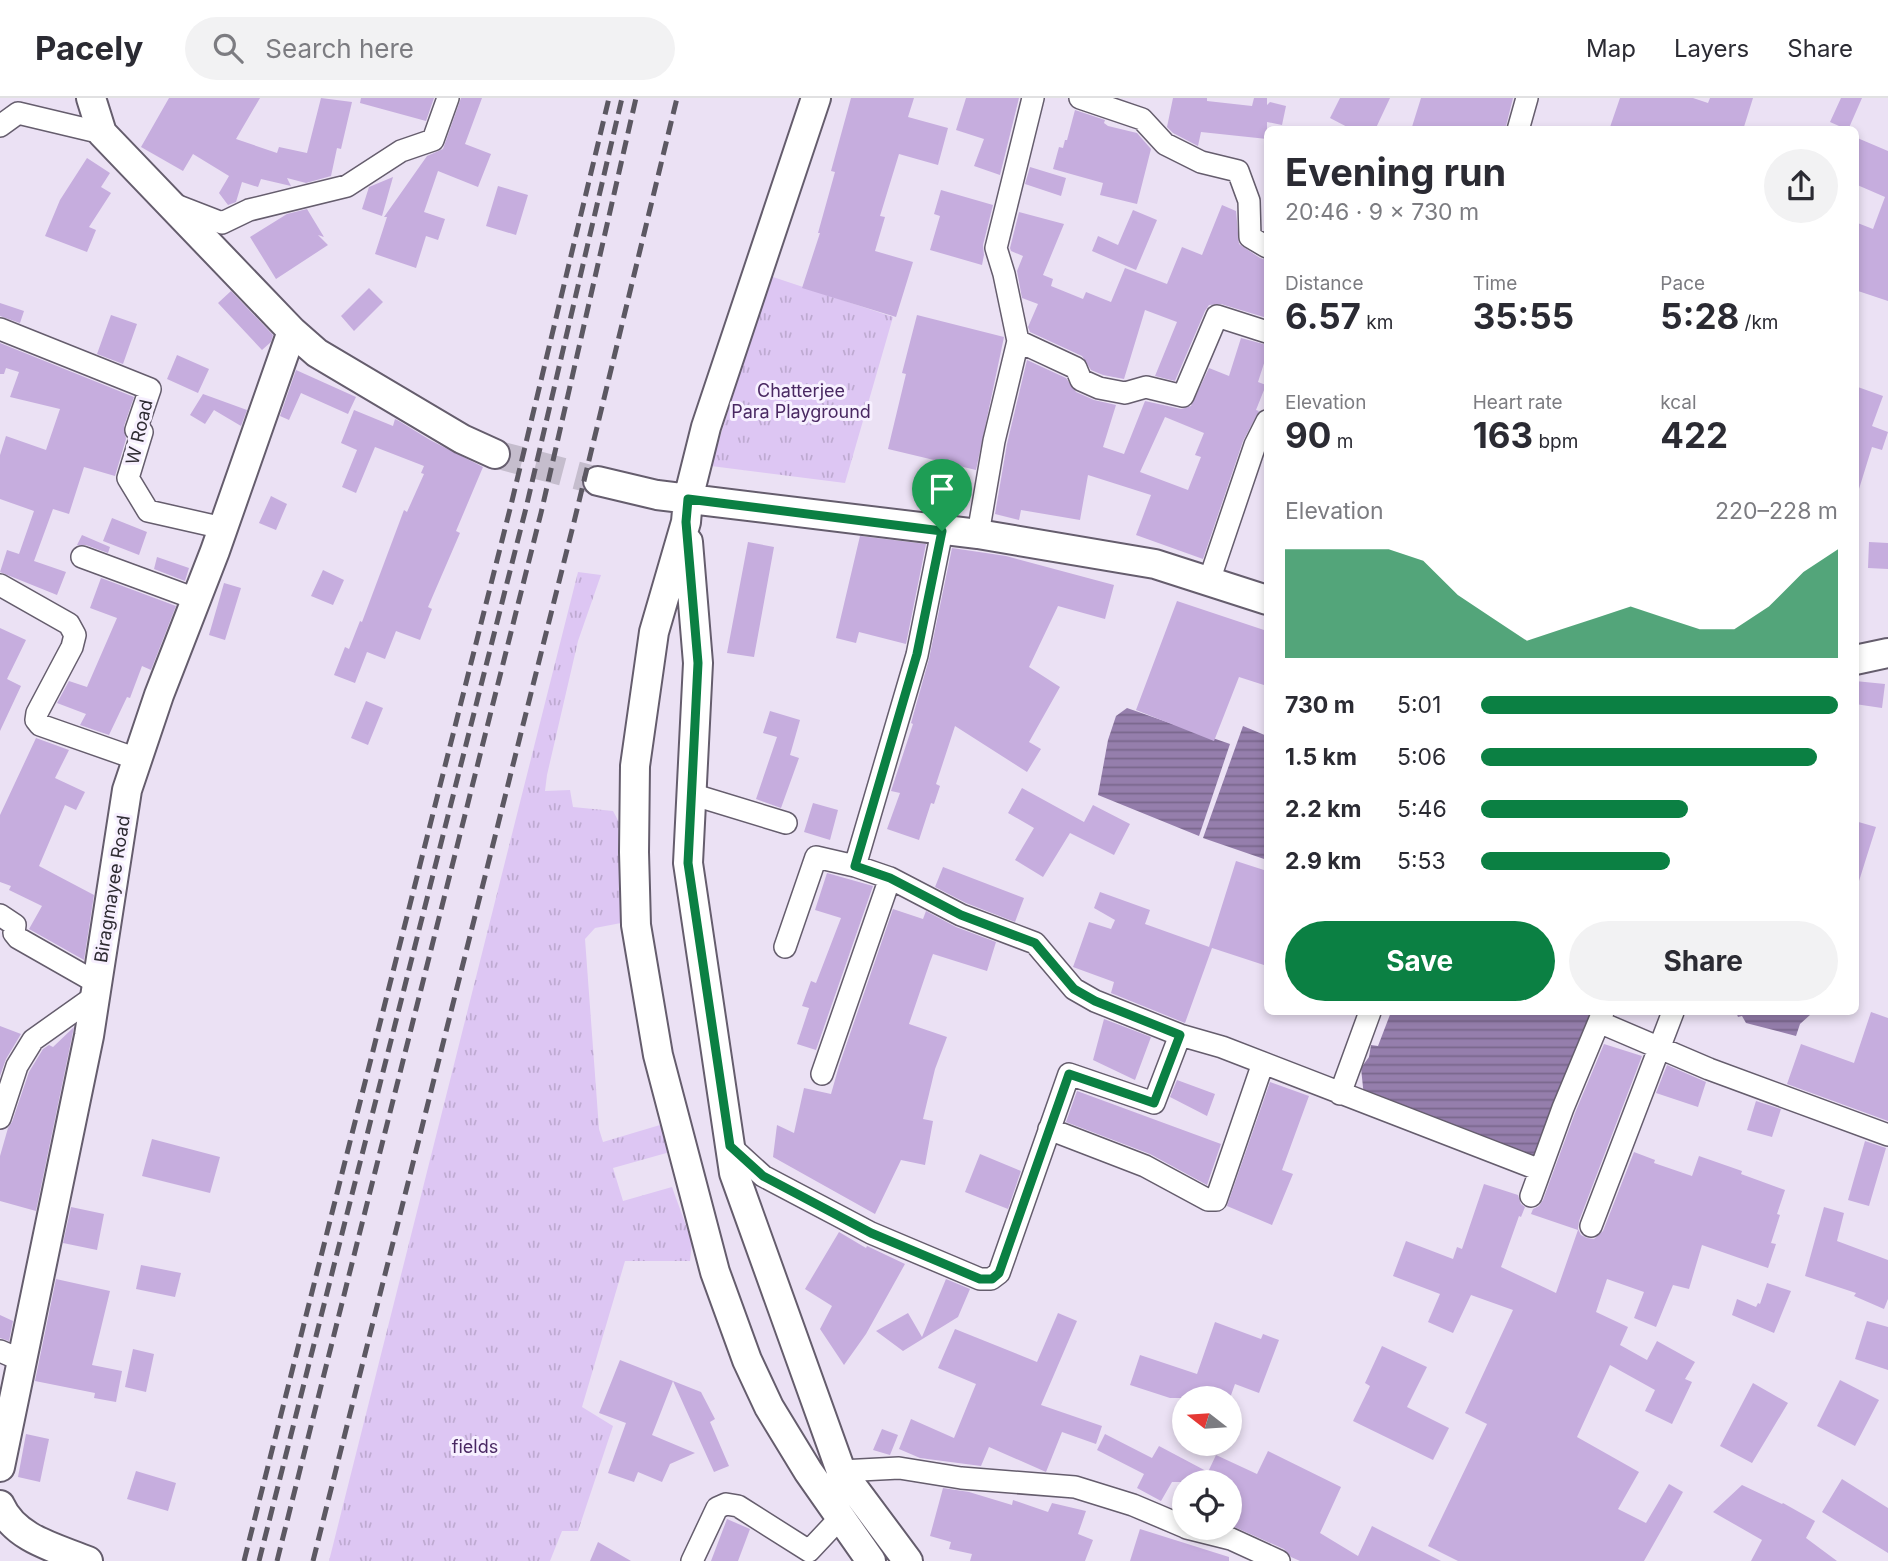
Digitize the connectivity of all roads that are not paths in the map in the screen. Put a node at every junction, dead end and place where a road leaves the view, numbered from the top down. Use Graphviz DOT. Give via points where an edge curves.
graph roads {
  1 [pos="91,98"];
  2 [pos="448,98"];
  3 [pos="816,98"];
  4 [pos="1033,98"];
  5 [pos="1080,98"];
  6 [pos="1527,98"];
  7 [pos="0,126"];
  8 [pos="1519,126"];
  9 [pos="102,133"];
  10 [pos="165,201"];
  11 [pos="1264,245"];
  12 [pos="0,330"];
  13 [pos="1264,330"];
  14 [pos="292,331"];
  15 [pos="1018,341"];
  16 [pos="1264,427"];
  17 [pos="495,454"];
  18 [pos="598,481"];
  19 [pos="687,510"];
  20 [pos="223,528"];
  21 [pos="942,531"];
  22 [pos="978,534"];
  23 [pos="82,557"];
  24 [pos="1209,582"];
  25 [pos="0,585"];
  26 [pos="1264,599"];
  27 [pos="196,600"];
  28 [pos="1888,653"];
  29 [pos="1859,659"];
  30 [pos="138,759"];
  31 [pos="691,794"];
  32 [pos="786,823"];
  33 [pos="855,866"];
  34 [pos="890,878"];
  35 [pos="0,915"];
  36 [pos="785,947"];
  37 [pos="96,989"];
  38 [pos="1369,1015"];
  39 [pos="1672,1015"];
  40 [pos="1601,1017"];
  41 [pos="1180,1035"];
  42 [pos="1658,1047"];
  43 [pos="1263,1063"];
  44 [pos="822,1074"];
  45 [pos="1340,1094"];
  46 [pos="0,1118"];
  47 [pos="1049,1129"];
  48 [pos="1888,1135"];
  49 [pos="730,1146"];
  50 [pos="1540,1170"];
  51 [pos="1531,1196"];
  52 [pos="1591,1226"];
  53 [pos="10,1356"];
  54 [pos="0,1467"];
  55 [pos="841,1471"];
  56 [pos="0,1505"];
  57 [pos="840,1518"];
  58 [pos="1172,1521"];
  59 [pos="1233,1540"];
  60 [pos="813,1556"];
  61 [pos="88,1561"];
  62 [pos="692,1561"];
  63 [pos="871,1561"];
  64 [pos="908,1561"];
  65 [pos="1279,1561"];
  1 -- 9 [label="main road"];
  2 -- 10 [label="street" via="433,140 401,151 347,187 249,210 222,223"];
  3 -- 19 [label="main road" via="706,427"];
  4 -- 15 [label="street" via="996,248"];
  5 -- 11 [label="street" via="1142,119 1165,144 1201,162 1238,171 1249,201 1250,237"];
  6 -- 8 [label="street"];
  7 -- 9 [label="street" via="18,113"];
  9 -- 10 [label="main road"];
  10 -- 14 [label="main road"];
  12 -- 20 [label="street, W Road" via="150,389 136,430 142,432 128,478 148,511"];
  13 -- 15 [label="street" via="1217,316 1183,397 1146,387 1125,393 1099,388 1081,380 1076,368"];
  14 -- 17 [label="main road" via="317,353"];
  14 -- 20 [label="main road, Biragmayee Road"];
  15 -- 22 [label="street"];
  16 -- 24 [label="street"];
  18 -- 19 [label="main road" via="657,495"];
  19 -- 21 [label="main road"];
  19 -- 31 [label="main road" via="698,663"];
  19 -- 57 [label="main road" via="654,632 635,766 636,925 658,1055 715,1272 769,1407"];
  20 -- 27 [label="main road, Biragmayee Road"];
  21 -- 22 [label="main road"];
  21 -- 33 [label="street" via="917,654"];
  22 -- 24 [label="main road" via="1154,564"];
  23 -- 27 [label="street"];
  24 -- 26 [label="main road"];
  25 -- 30 [label="street" via="69,624 75,635 36,720"];
  27 -- 30 [label="main road, Biragmayee Road"];
  28 -- 29 [label="main road"];
  30 -- 37 [label="main road, Biragmayee Road" via="127,790"];
  31 -- 32 [label="street"];
  31 -- 49 [label="main road" via="688,863"];
  33 -- 34 [label="street"];
  33 -- 36 [label="street" via="816,857"];
  34 -- 41 [label="street" via="961,915 1035,943 1074,989"];
  34 -- 44 [label="street"];
  35 -- 37 [label="street" via="15,925 18,938"];
  37 -- 46 [label="street" via="33,1040 17,1066"];
  37 -- 53 [label="main road, Biragmayee Road" via="89,1036"];
  38 -- 45 [label="street"];
  39 -- 42 [label="street"];
  40 -- 42 [label="street"];
  40 -- 50 [label="street"];
  41 -- 43 [label="street"];
  41 -- 47 [label="street" via="1154,1103 1069,1074"];
  42 -- 48 [label="street"];
  42 -- 52 [label="street"];
  43 -- 45 [label="street"];
  43 -- 47 [label="street" via="1216,1200 1145,1166"];
  45 -- 50 [label="street"];
  47 -- 49 [label="street" via="999,1273 992,1279 980,1279 871,1233 763,1176"];
  49 -- 55 [label="main road" via="734,1173"];
  50 -- 51 [label="street"];
  53 -- 54 [label="main road, Biragmayee Road"];
  55 -- 58 [label="street" via="899,1468 1075,1487"];
  55 -- 64 [label="main road"];
  56 -- 61 [label="main road" via="18,1529"];
  57 -- 60 [label="street"];
  57 -- 63 [label="main road"];
  59 -- 65 [label="street"];
  60 -- 62 [label="street" via="738,1506 726,1504 717,1508"];
}
